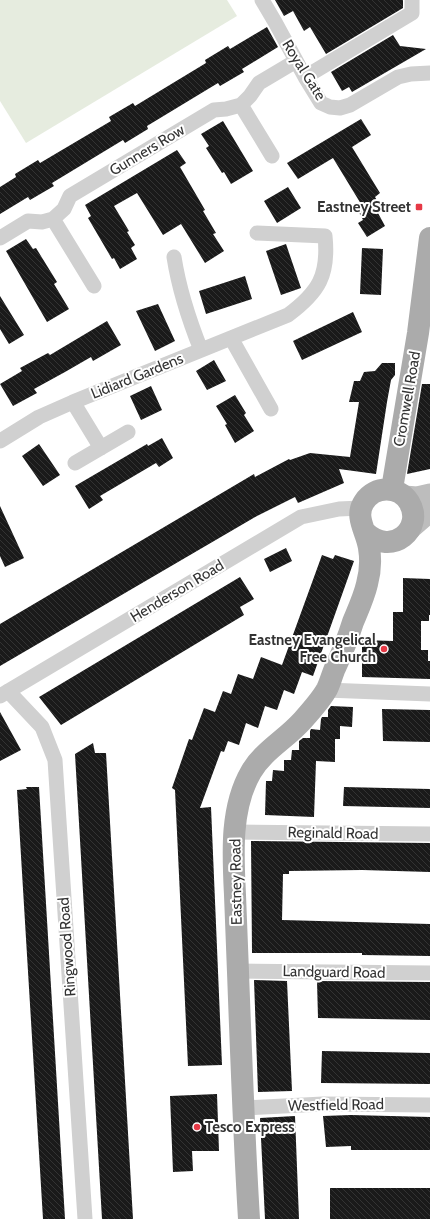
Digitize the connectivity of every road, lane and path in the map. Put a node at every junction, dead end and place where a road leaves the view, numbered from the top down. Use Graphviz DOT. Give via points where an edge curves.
graph roads {
  1 [pos="262,0"];
  2 [pos="412,0"];
  3 [pos="296,61"];
  4 [pos="430,73"];
  5 [pos="305,77"];
  6 [pos="241,105"];
  7 [pos="272,156"];
  8 [pos="53,219"];
  9 [pos="256,232"];
  10 [pos="0,238"];
  11 [pos="430,238"];
  12 [pos="174,257"];
  13 [pos="94,286"];
  14 [pos="231,338"];
  15 [pos="201,350"];
  16 [pos="73,402"];
  17 [pos="271,409"];
  18 [pos="128,432"];
  19 [pos="0,441"];
  20 [pos="101,448"];
  21 [pos="75,463"];
  22 [pos="398,492"];
  23 [pos="430,494"];
  24 [pos="361,508"];
  25 [pos="430,512"];
  26 [pos="365,532"];
  27 [pos="404,535"];
  28 [pos="367,586"];
  29 [pos="326,690"];
  30 [pos="4,694"];
  31 [pos="430,694"];
  32 [pos="235,832"];
  33 [pos="430,834"];
  34 [pos="238,971"];
  35 [pos="430,973"];
  36 [pos="430,1105"];
  37 [pos="243,1108"];
  38 [pos="85,1219"];
  39 [pos="249,1219"];
  1 -- 3 [label="street, Royal Gate"];
  2 -- 5 [label="street" via="412,13"];
  3 -- 5 [label="street, Royal Gate"];
  3 -- 6 [label="street" via="259,83"];
  4 -- 5 [label="street, Royal Gate" via="398,77 350,105 340,108 321,103"];
  6 -- 7 [label="street"];
  6 -- 8 [label="street, Gunners Row" via="214,110 70,196 64,209"];
  8 -- 10 [label="street" via="42,222 28,221"];
  8 -- 13 [label="street"];
  9 -- 14 [label="street, Lidiard Gardens" via="325,236 325,267 321,282 305,303 288,316"];
  11 -- 22 [label="main road, Cromwell Road"];
  12 -- 15 [label="street, Lidiard Gardens"];
  14 -- 15 [label="street, Lidiard Gardens"];
  14 -- 17 [label="street"];
  15 -- 16 [label="street, Lidiard Gardens"];
  16 -- 19 [label="street, Lidiard Gardens" via="39,417"];
  16 -- 20 [label="street, Lidiard Gardens"];
  18 -- 20 [label="street"];
  20 -- 21 [label="street"];
  22 -- 23 [label="main road" via="417,497"];
  22 -- 24 [label="main road" via="377,491 369,496"];
  22 -- 27 [label="main road" via="410,504 413,512 413,522"];
  24 -- 26 [label="main road" via="360,521"];
  24 -- 30 [label="street, Henderson Road" via="339,509 302,517"];
  25 -- 27 [label="main road"];
  26 -- 27 [label="main road" via="380,542 390,543"];
  26 -- 28 [label="main road, Eastney Road" via="371,560"];
  27 -- 28 [label="main road, Eastney Road"];
  28 -- 29 [label="main road, Eastney Road"];
  29 -- 31 [label="street"];
  29 -- 32 [label="main road, Eastney Road" via="301,722 263,756 252,770 240,800"];
  30 -- 38 [label="street, Ringwood Road" via="42,727 55,760"];
  32 -- 33 [label="street, Reginald Road"];
  32 -- 34 [label="main road, Eastney Road" via="233,854"];
  34 -- 35 [label="street, Landguard Road"];
  34 -- 37 [label="main road, Eastney Road"];
  36 -- 37 [label="street, Westfield Road" via="324,1104"];
  37 -- 39 [label="main road, Eastney Road"];
}
